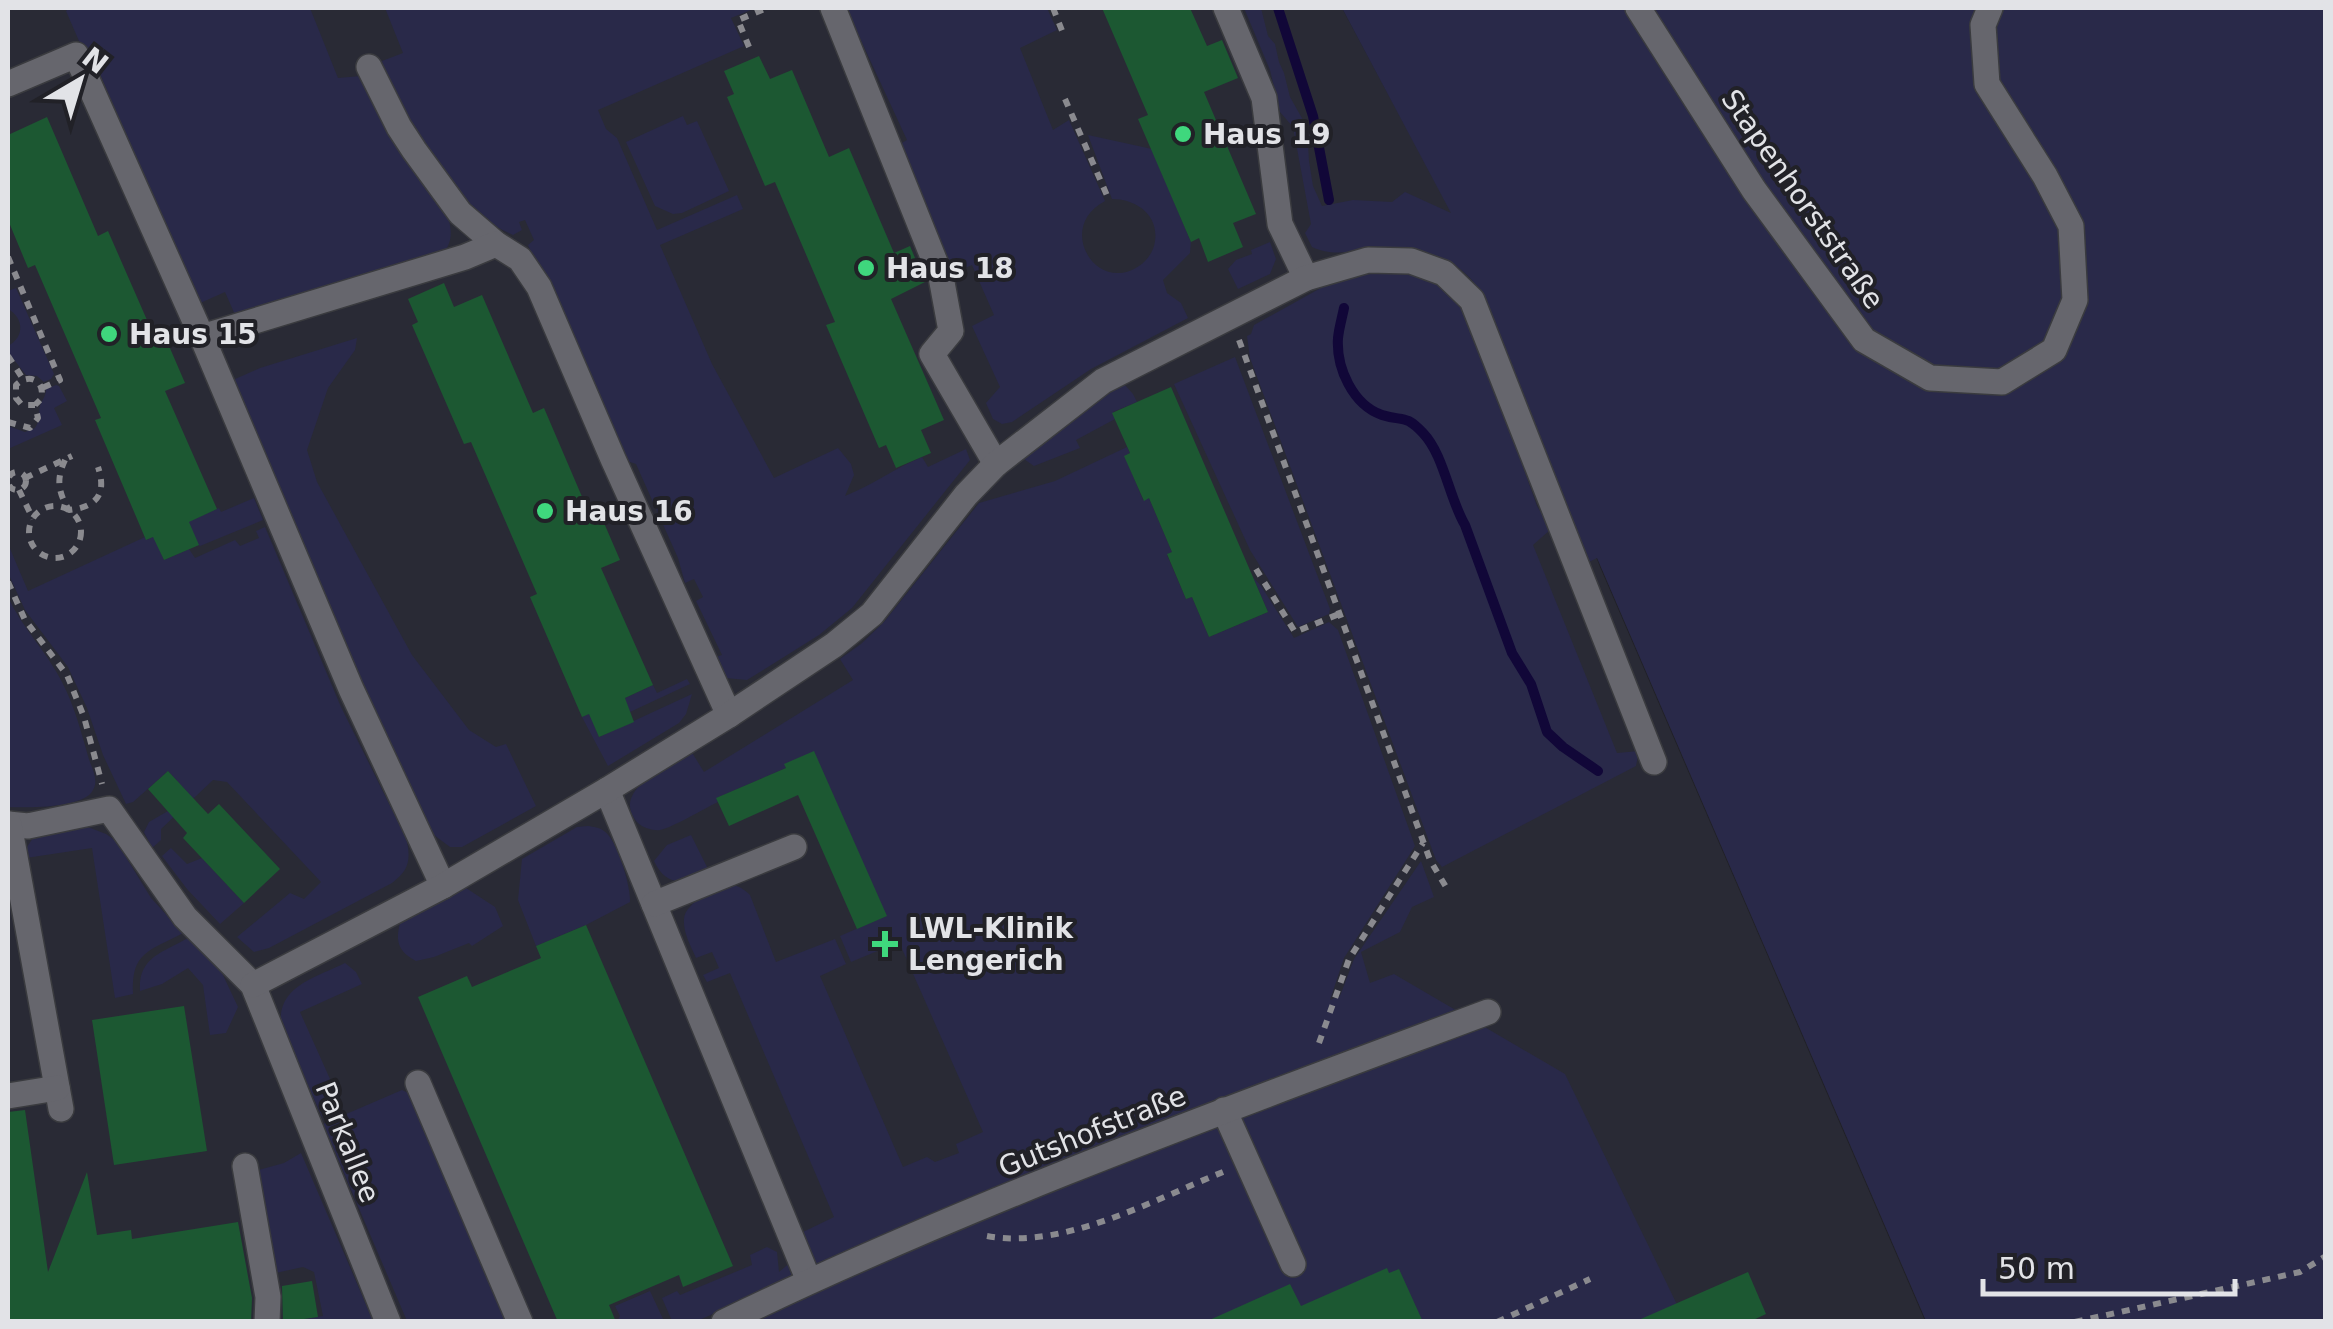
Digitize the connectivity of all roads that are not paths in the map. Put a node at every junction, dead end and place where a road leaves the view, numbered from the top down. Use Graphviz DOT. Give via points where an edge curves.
graph roads {
  1 [pos="833,8"];
  2 [pos="1226,8"];
  3 [pos="1638,8"];
  4 [pos="1990,8"];
  5 [pos="369,66"];
  6 [pos="8,84"];
  7 [pos="496,244"];
  8 [pos="1306,278"];
  9 [pos="202,338"];
  10 [pos="996,464"];
  11 [pos="729,715"];
  12 [pos="1654,762"];
  13 [pos="607,790"];
  14 [pos="8,824"];
  15 [pos="794,847"];
  16 [pos="443,886"];
  17 [pos="654,904"];
  18 [pos="253,985"];
  19 [pos="1488,1012"];
  20 [pos="418,1083"];
  21 [pos="8,1096"];
  22 [pos="1224,1110"];
  23 [pos="245,1166"];
  24 [pos="1293,1264"];
  25 [pos="808,1281"];
  26 [pos="266,1322"];
  27 [pos="388,1322"];
  28 [pos="520,1322"];
  29 [pos="724,1322"];
  1 -- 10 [label="street" via="941,277 951,332 932,354"];
  2 -- 8 [label="street" via="1264,98 1280,224"];
  3 -- 4 [label="street, Stapenhorststraße" via="1754,190 1864,340 1930,378 2002,382 2054,350 2074,300 2071,226 1987,84 1982,25"];
  5 -- 7 [label="street" via="414,150 460,213"];
  6 -- 9 [label="street" via="76,55"];
  7 -- 9 [label="street"];
  7 -- 11 [label="street" via="520,259 539,287"];
  8 -- 10 [label="street" via="1104,382"];
  8 -- 12 [label="street" via="1368,260 1411,262 1444,273 1472,300"];
  9 -- 16 [label="street"];
  10 -- 11 [label="street" via="872,614"];
  11 -- 13 [label="street"];
  13 -- 16 [label="street"];
  13 -- 17 [label="street"];
  14 -- 18 [label="street" via="109,809 185,917"];
  14 -- 21 [label="street" via="59,1099"];
  15 -- 17 [label="street"];
  16 -- 18 [label="street"];
  17 -- 25 [label="street"];
  18 -- 27 [label="street, Parkallee"];
  19 -- 22 [label="street, Gutshofstraße"];
  20 -- 28 [label="street"];
  22 -- 24 [label="street"];
  22 -- 25 [label="street, Gutshofstraße"];
  23 -- 26 [label="street" via="268,1297"];
  25 -- 29 [label="street, Gutshofstraße"];
}
